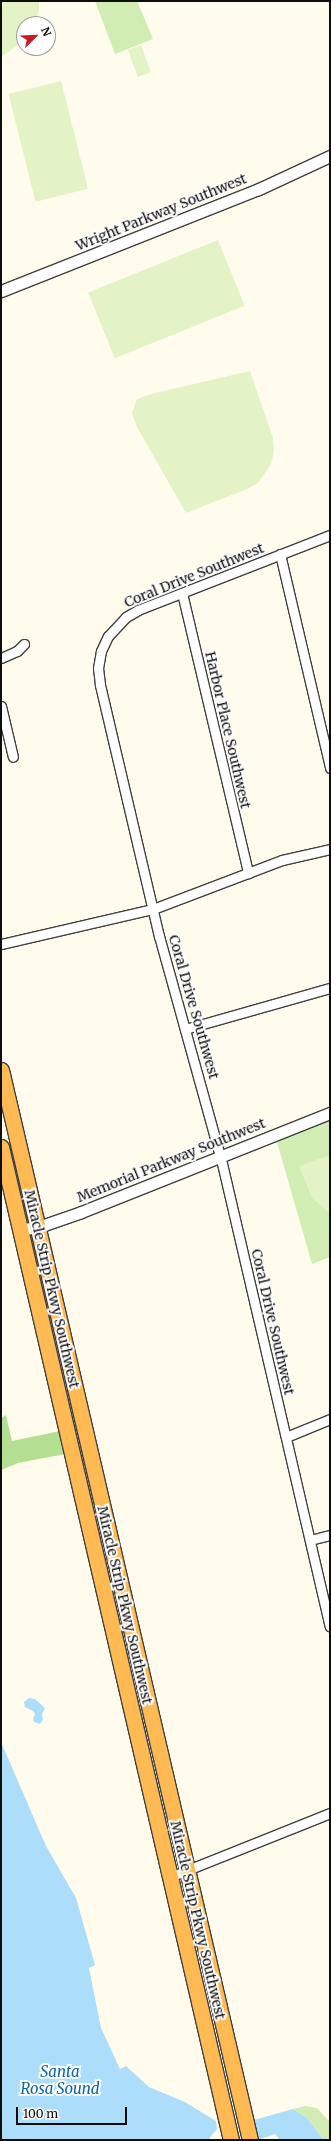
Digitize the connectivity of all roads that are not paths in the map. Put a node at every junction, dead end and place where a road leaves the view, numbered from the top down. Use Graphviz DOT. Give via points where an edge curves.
graph roads {
  1 [pos="330,156"];
  2 [pos="1,291"];
  3 [pos="330,534"];
  4 [pos="280,554"];
  5 [pos="182,593"];
  6 [pos="24,644"];
  7 [pos="1,658"];
  8 [pos="1,706"];
  9 [pos="13,757"];
  10 [pos="330,768"];
  11 [pos="330,849"];
  12 [pos="248,873"];
  13 [pos="153,909"];
  14 [pos="1,944"];
  15 [pos="330,988"];
  16 [pos="185,1029"];
  17 [pos="1,1070"];
  18 [pos="330,1114"];
  19 [pos="1,1147"];
  20 [pos="220,1157"];
  21 [pos="37,1226"];
  22 [pos="20,1230"];
  23 [pos="330,1419"];
  24 [pos="286,1436"];
  25 [pos="330,1535"];
  26 [pos="310,1540"];
  27 [pos="330,1626"];
  28 [pos="330,1813"];
  29 [pos="187,1870"];
  30 [pos="170,1877"];
  31 [pos="217,2079"];
  32 [pos="241,2102"];
  33 [pos="231,2140"];
  34 [pos="250,2140"];
  1 -- 2 [label="street, Wright Parkway Southwest" via="260,189"];
  3 -- 4 [label="street, Coral Drive Southwest"];
  4 -- 5 [label="street, Coral Drive Southwest"];
  4 -- 10 [label="street"];
  5 -- 12 [label="street, Harbor Place Southwest"];
  5 -- 13 [label="street, Coral Drive Southwest" via="126,617 108,636 99,660 100,685"];
  6 -- 7 [label="street" via="18,651"];
  8 -- 9 [label="street"];
  11 -- 12 [label="street" via="295,856"];
  12 -- 13 [label="street"];
  13 -- 14 [label="street"];
  13 -- 16 [label="street, Coral Drive Southwest"];
  15 -- 16 [label="street"];
  16 -- 20 [label="street, Coral Drive Southwest"];
  17 -- 21 [label="highway, Miracle Strip Pkwy Southwest"];
  18 -- 20 [label="street, Memorial Parkway Southwest"];
  19 -- 22 [label="highway, Miracle Strip Pkwy Southwest"];
  20 -- 21 [label="street, Memorial Parkway Southwest" via="81,1212"];
  20 -- 24 [label="street, Coral Drive Southwest"];
  21 -- 22 [label="street, Memorial Parkway Southwest"];
  21 -- 29 [label="highway, Miracle Strip Pkwy Southwest"];
  22 -- 30 [label="highway, Miracle Strip Pkwy Southwest"];
  23 -- 24 [label="street"];
  24 -- 26 [label="street, Coral Drive Southwest"];
  25 -- 26 [label="street"];
  26 -- 27 [label="street, Coral Drive Southwest"];
  28 -- 29 [label="street"];
  29 -- 30 [label="street"];
  29 -- 32 [label="highway, Miracle Strip Pkwy Southwest"];
  30 -- 31 [label="highway, Miracle Strip Pkwy Southwest"];
  31 -- 32 [label="highway" via="230,2100"];
  31 -- 33 [label="highway, Miracle Strip Pkwy Southwest"];
  32 -- 34 [label="highway, Miracle Strip Pkwy Southwest"];
}
